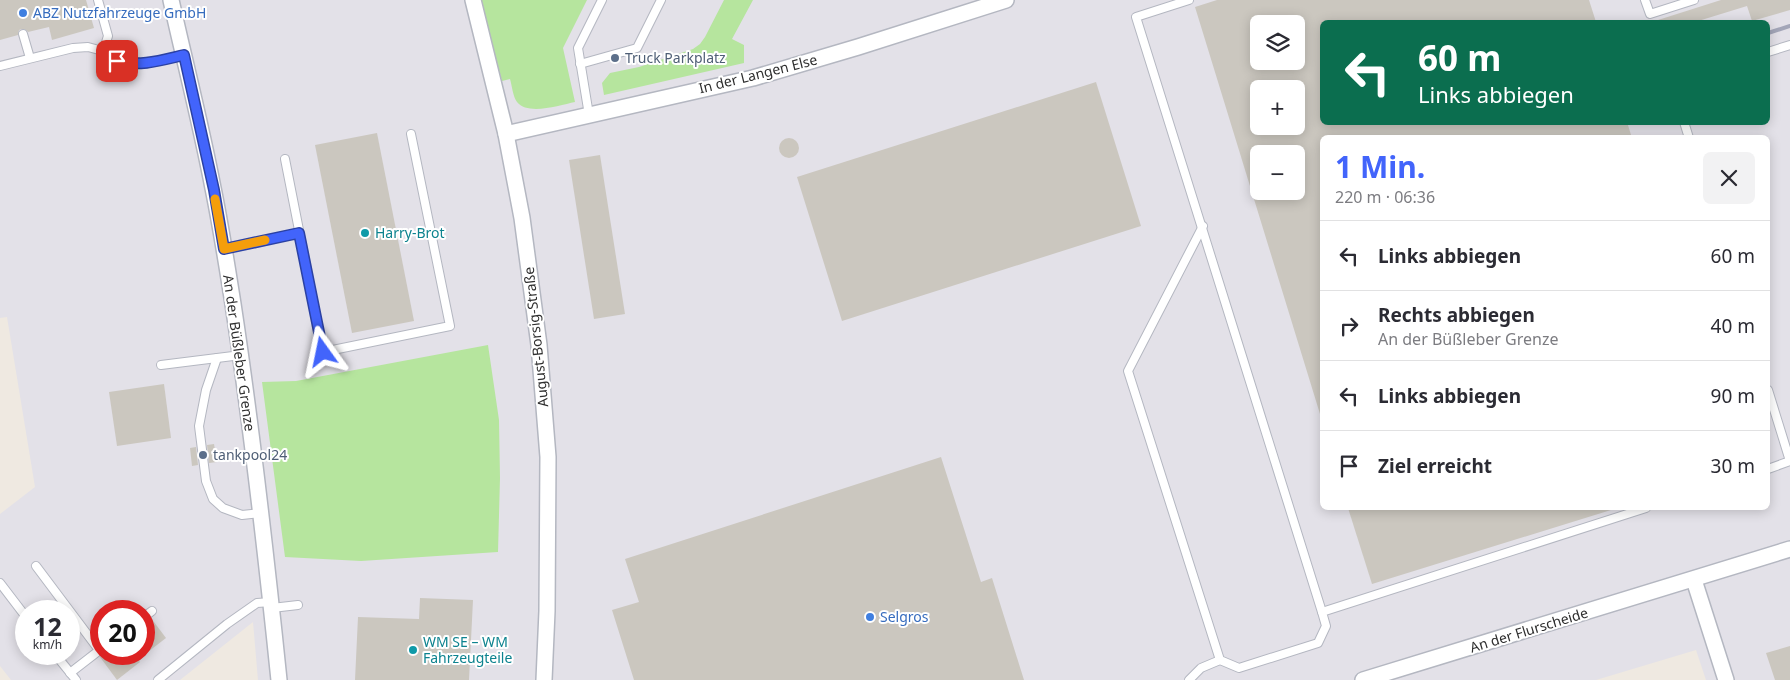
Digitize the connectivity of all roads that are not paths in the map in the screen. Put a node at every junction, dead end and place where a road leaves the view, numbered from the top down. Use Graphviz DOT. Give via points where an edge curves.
graph roads {
  1 [pos="98,0"];
  2 [pos="171,0"];
  3 [pos="473,0"];
  4 [pos="602,0"];
  5 [pos="661,0"];
  6 [pos="1189,0"];
  7 [pos="1645,0"];
  8 [pos="1694,0"];
  9 [pos="999,1"];
  10 [pos="23,34"];
  11 [pos="1790,45"];
  12 [pos="1770,51"];
  13 [pos="103,52"];
  14 [pos="184,55"];
  15 [pos="30,58"];
  16 [pos="580,64"];
  17 [pos="0,66"];
  18 [pos="589,115"];
  19 [pos="411,134"];
  20 [pos="506,134"];
  21 [pos="285,159"];
  22 [pos="1203,226"];
  23 [pos="299,233"];
  24 [pos="224,249"];
  25 [pos="241,355"];
  26 [pos="217,358"];
  27 [pos="161,365"];
  28 [pos="1770,397"];
  29 [pos="1770,468"];
  30 [pos="1640,510"];
  31 [pos="262,513"];
  32 [pos="1790,550"];
  33 [pos="36,566"];
  34 [pos="1694,580"];
  35 [pos="0,583"];
  36 [pos="15,603"];
  37 [pos="271,605"];
  38 [pos="298,605"];
  39 [pos="1322,612"];
  40 [pos="90,636"];
  41 [pos="90,657"];
  42 [pos="1220,660"];
  43 [pos="64,665"];
  44 [pos="70,672"];
  45 [pos="1372,679"];
  46 [pos="76,680"];
  47 [pos="158,680"];
  48 [pos="278,680"];
  49 [pos="544,680"];
  50 [pos="1188,680"];
  51 [pos="1726,680"];
  1 -- 13 [label="lane" via="108,36"];
  2 -- 14 [label="street, An der Büßleber Grenze"];
  3 -- 20 [label="street, August-Borsig-Straße"];
  4 -- 16 [label="lane" via="578,48"];
  5 -- 16 [label="lane" via="637,48"];
  6 -- 22 [label="lane" via="1136,17"];
  7 -- 8 [label="lane" via="1650,14"];
  9 -- 18 [label="street, In der Langen Else" via="753,78"];
  10 -- 15 [label="lane"];
  11 -- 12 [label="lane"];
  13 -- 14 [label="lane" via="129,64"];
  13 -- 15 [label="lane" via="88,47 73,48"];
  14 -- 24 [label="street, An der Büßleber Grenze"];
  15 -- 17 [label="lane"];
  16 -- 18 [label="lane"];
  18 -- 20 [label="street, In der Langen Else"];
  19 -- 23 [label="lane" via="450,326 323,352"];
  20 -- 49 [label="street, August-Borsig-Straße" via="537,326 548,457"];
  21 -- 23 [label="lane"];
  22 -- 39 [label="lane"];
  22 -- 42 [label="lane" via="1128,371"];
  23 -- 24 [label="lane"];
  24 -- 25 [label="street, An der Büßleber Grenze"];
  25 -- 26 [label="lane"];
  25 -- 31 [label="street, An der Büßleber Grenze"];
  26 -- 27 [label="lane"];
  26 -- 31 [label="lane" via="199,426 206,481 213,499 223,508 242,515"];
  28 -- 29 [label="lane" via="1790,462"];
  30 -- 39 [label="lane"];
  31 -- 37 [label="street, An der Büßleber Grenze"];
  32 -- 34 [label="street, An der Flurscheide"];
  33 -- 40 [label="lane"];
  34 -- 45 [label="street, An der Flurscheide"];
  34 -- 51 [label="street"];
  35 -- 36 [label="lane"];
  37 -- 38 [label="lane"];
  37 -- 47 [label="lane" via="257,603"];
  37 -- 48 [label="street, An der Büßleber Grenze"];
  39 -- 42 [label="lane" via="1326,626 1318,643 1239,668"];
  41 -- 44 [label="lane"];
  42 -- 50 [label="lane" via="1201,668"];
  43 -- 44 [label="lane"];
  44 -- 46 [label="lane"];
}
